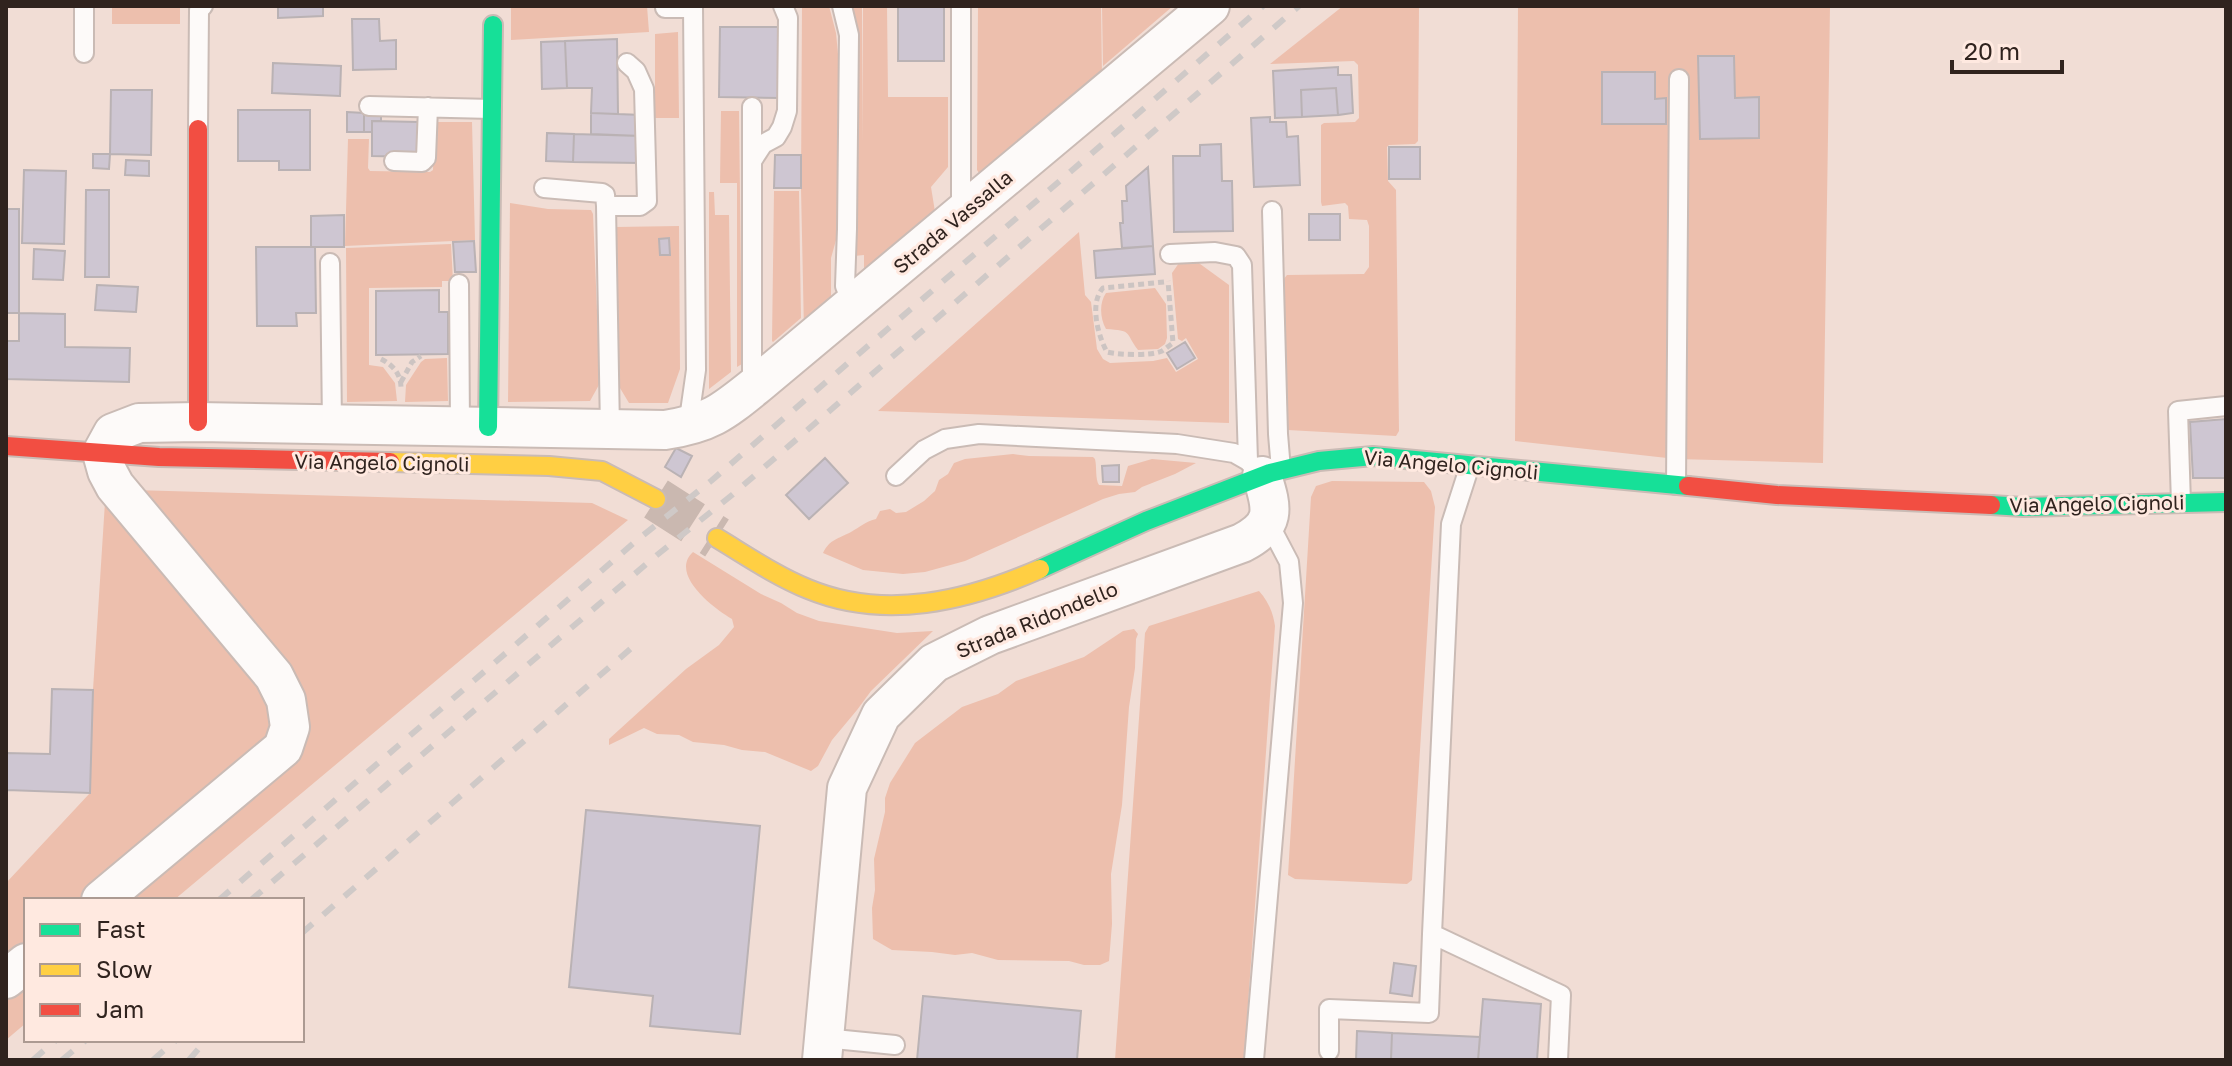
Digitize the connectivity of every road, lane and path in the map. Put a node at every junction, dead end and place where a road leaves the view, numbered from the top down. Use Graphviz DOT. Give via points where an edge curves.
graph roads {
  1 [pos="84,6"];
  2 [pos="203,6"];
  3 [pos="494,6"];
  4 [pos="783,6"];
  5 [pos="842,6"];
  6 [pos="961,6"];
  7 [pos="693,7"];
  8 [pos="665,8"];
  9 [pos="1198,11"];
  10 [pos="493,25"];
  11 [pos="84,53"];
  12 [pos="627,63"];
  13 [pos="1679,79"];
  14 [pos="369,106"];
  15 [pos="428,107"];
  16 [pos="752,107"];
  17 [pos="492,109"];
  18 [pos="198,129"];
  19 [pos="394,161"];
  20 [pos="752,161"];
  21 [pos="544,188"];
  22 [pos="606,206"];
  23 [pos="1272,211"];
  24 [pos="961,216"];
  25 [pos="1170,254"];
  26 [pos="330,263"];
  27 [pos="1168,282"];
  28 [pos="459,284"];
  29 [pos="853,305"];
  30 [pos="421,356"];
  31 [pos="401,383"];
  32 [pos="759,383"];
  33 [pos="2226,406"];
  34 [pos="198,422"];
  35 [pos="332,424"];
  36 [pos="688,426"];
  37 [pos="474,427"];
  38 [pos="610,429"];
  39 [pos="6,446"];
  40 [pos="102,453"];
  41 [pos="1470,465"];
  42 [pos="1264,469"];
  43 [pos="896,476"];
  44 [pos="1676,485"];
  45 [pos="656,499"];
  46 [pos="2226,502"];
  47 [pos="2181,503"];
  48 [pos="1268,522"];
  49 [pos="717,538"];
  50 [pos="103,898"];
  51 [pos="1432,934"];
  52 [pos="24,965"];
  53 [pos="6,979"];
  54 [pos="895,1045"];
  55 [pos="823,1049"];
  56 [pos="1329,1051"];
  57 [pos="1254,1060"];
  58 [pos="1558,1060"];
  1 -- 11 [label="lane"];
  2 -- 18 [label="lane"];
  3 -- 10 [label="lane"];
  4 -- 20 [label="lane" via="788,18 787,111 776,137 763,144"];
  5 -- 29 [label="lane" via="849,35 845,286"];
  6 -- 24 [label="lane"];
  7 -- 8 [label="lane"];
  7 -- 36 [label="lane" via="696,370"];
  9 -- 24 [label="street, Strada Vassalla"];
  10 -- 17 [label="street"];
  12 -- 22 [label="lane" via="644,89 647,201 640,206"];
  13 -- 44 [label="lane"];
  14 -- 15 [label="lane"];
  15 -- 17 [label="lane"];
  15 -- 19 [label="lane" via="426,158"];
  16 -- 20 [label="lane"];
  17 -- 37 [label="street"];
  18 -- 34 [label="street"];
  20 -- 32 [label="lane" via="752,372"];
  21 -- 22 [label="lane" via="602,193"];
  22 -- 38 [label="lane"];
  23 -- 42 [label="lane" via="1278,434"];
  24 -- 29 [label="street, Strada Vassalla"];
  25 -- 27 [label="path"];
  25 -- 42 [label="lane" via="1215,252 1236,256 1242,265"];
  26 -- 35 [label="lane"];
  27 -- 27 [label="path" via="1103,288 1097,294 1101,342 1107,352 1156,353 1173,343"];
  28 -- 37 [label="lane"];
  29 -- 32 [label="street, Strada Vassalla"];
  30 -- 31 [label="path"];
  32 -- 36 [label="street, Strada Vassalla" via="726,410"];
  33 -- 47 [label="lane" via="2178,411"];
  34 -- 35 [label="street, Via Angelo Cignoli"];
  34 -- 40 [label="street, Via Angelo Cignoli" via="139,423 113,433"];
  35 -- 37 [label="street, Via Angelo Cignoli"];
  36 -- 38 [label="street, Via Angelo Cignoli"];
  37 -- 38 [label="street, Via Angelo Cignoli"];
  39 -- 40 [label="street, Via Angelo Cignoli"];
  40 -- 45 [label="street, Via Angelo Cignoli" via="587,469 614,476"];
  40 -- 50 [label="street" via="115,486 274,676 286,700 290,727 283,748"];
  41 -- 42 [label="street, Via Angelo Cignoli" via="1373,456"];
  41 -- 44 [label="street, Via Angelo Cignoli"];
  41 -- 51 [label="lane" via="1451,524"];
  42 -- 43 [label="lane" via="1234,453 1177,444 979,434 945,439"];
  42 -- 48 [label="street"];
  42 -- 49 [label="street, Via Angelo Cignoli" via="1020,579 951,601 914,606 868,605 824,595"];
  44 -- 47 [label="street, Via Angelo Cignoli" via="2023,507"];
  46 -- 47 [label="street, Via Angelo Cignoli"];
  48 -- 55 [label="street, Strada Ridondello" via="1242,543 990,635 934,663 881,715 847,788"];
  48 -- 57 [label="lane" via="1289,562 1293,603"];
  51 -- 56 [label="lane" via="1429,1013 1329,1009"];
  51 -- 58 [label="lane" via="1561,995"];
  52 -- 53 [label="street"];
  54 -- 55 [label="lane"];
}
